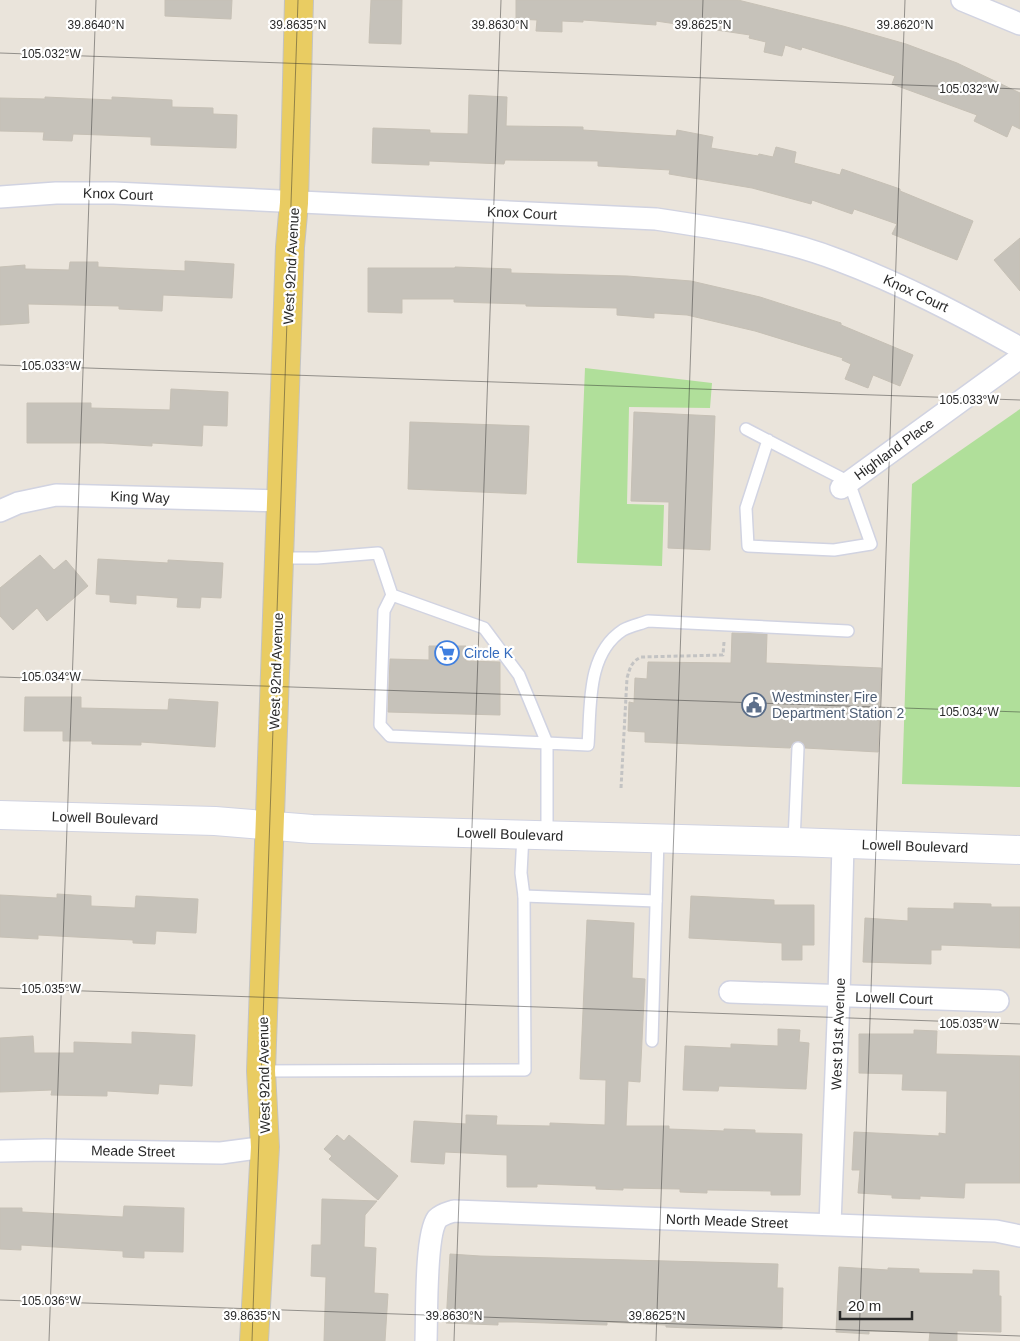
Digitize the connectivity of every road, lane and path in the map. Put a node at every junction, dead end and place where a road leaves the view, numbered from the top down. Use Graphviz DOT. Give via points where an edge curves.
graph roads {
  1 [pos="300,0"];
  2 [pos="962,0"];
  3 [pos="1020,24"];
  4 [pos="0,197"];
  5 [pos="294,203"];
  6 [pos="1020,348"];
  7 [pos="1020,358"];
  8 [pos="746,429"];
  9 [pos="768,440"];
  10 [pos="845,485"];
  11 [pos="282,501"];
  12 [pos="0,511"];
  13 [pos="279,558"];
  14 [pos="392,595"];
  15 [pos="848,631"];
  16 [pos="724,634"];
  17 [pos="547,743"];
  18 [pos="798,748"];
  19 [pos="621,788"];
  20 [pos="0,815"];
  21 [pos="270,826"];
  22 [pos="535,835"];
  23 [pos="658,839"];
  24 [pos="794,842"];
  25 [pos="843,844"];
  26 [pos="1020,850"];
  27 [pos="524,896"];
  28 [pos="656,901"];
  29 [pos="730,992"];
  30 [pos="840,996"];
  31 [pos="998,1001"];
  32 [pos="652,1041"];
  33 [pos="261,1070"];
  34 [pos="265,1147"];
  35 [pos="0,1151"];
  36 [pos="830,1224"];
  37 [pos="1020,1236"];
  38 [pos="254,1341"];
  39 [pos="426,1341"];
  1 -- 5 [label="main road, West 92nd Avenue"];
  2 -- 3 [label="street"];
  4 -- 5 [label="street, Knox Court" via="114,193"];
  5 -- 6 [label="street, Knox Court" via="656,219 702,226 837,259 946,307"];
  5 -- 11 [label="main road, West 92nd Avenue"];
  7 -- 10 [label="street, Highland Place"];
  8 -- 9 [label="lane"];
  9 -- 10 [label="lane"];
  9 -- 10 [label="lane" via="746,508 748,546 834,550 871,544"];
  11 -- 12 [label="street, King Way" via="56,495 18,503"];
  11 -- 13 [label="main road, West 92nd Avenue"];
  13 -- 14 [label="lane" via="378,553"];
  13 -- 21 [label="main road, West 92nd Avenue"];
  14 -- 17 [label="lane" via="484,628 519,675"];
  14 -- 17 [label="lane" via="384,611 380,725 390,736"];
  15 -- 17 [label="lane" via="648,621 623,630 604,647 593,678 588,745"];
  16 -- 19 [label="path" via="723,656 641,657 630,667"];
  17 -- 22 [label="lane"];
  18 -- 24 [label="lane"];
  20 -- 21 [label="street, Lowell Boulevard" via="215,821"];
  21 -- 22 [label="street, Lowell Boulevard"];
  21 -- 33 [label="main road, West 92nd Avenue"];
  22 -- 23 [label="street, Lowell Boulevard"];
  22 -- 27 [label="lane" via="521,873"];
  23 -- 24 [label="street, Lowell Boulevard"];
  23 -- 28 [label="lane"];
  24 -- 25 [label="street, Lowell Boulevard"];
  25 -- 26 [label="street, Lowell Boulevard"];
  25 -- 30 [label="street, West 91st Avenue"];
  27 -- 28 [label="lane"];
  27 -- 33 [label="lane" via="525,1070"];
  28 -- 32 [label="lane"];
  29 -- 30 [label="street, Lowell Court"];
  30 -- 31 [label="street, Lowell Court"];
  30 -- 36 [label="street, West 91st Avenue"];
  33 -- 34 [label="main road, West 92nd Avenue"];
  34 -- 35 [label="street, Meade Street" via="221,1153"];
  34 -- 38 [label="main road, West 92nd Avenue"];
  36 -- 37 [label="street, North Meade Street" via="996,1231"];
  36 -- 39 [label="street, North Meade Street" via="454,1211 441,1215 430,1239"];
}
